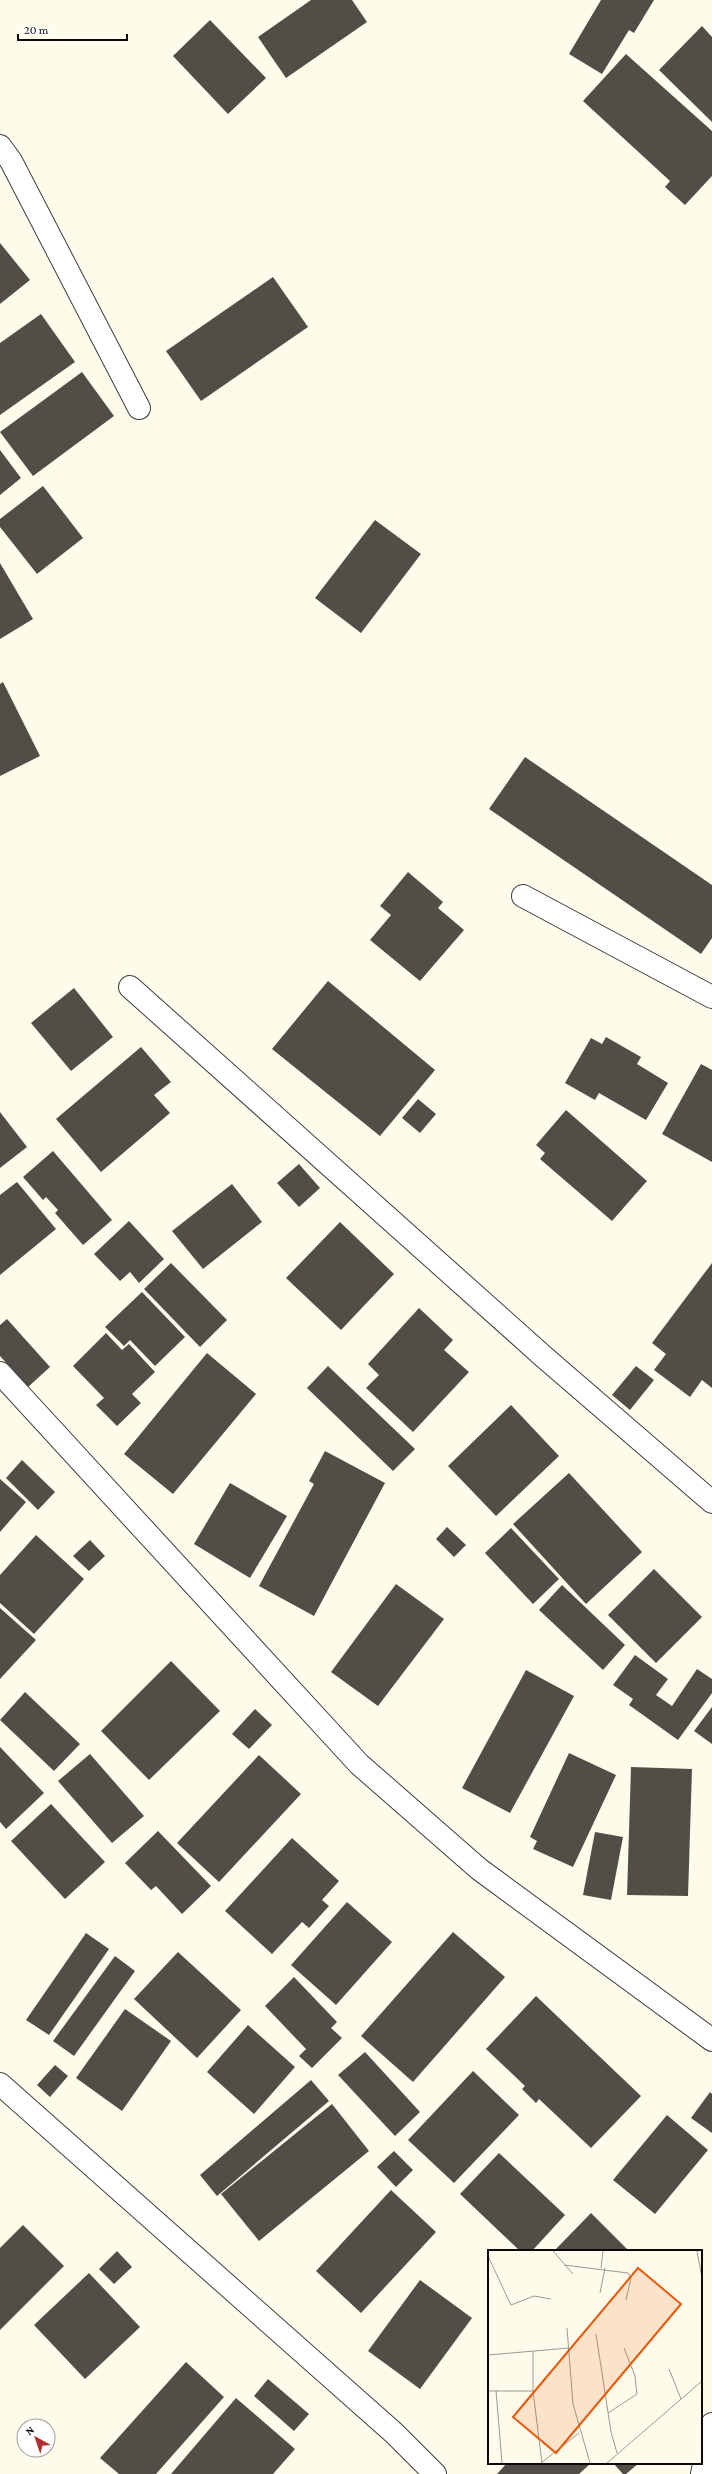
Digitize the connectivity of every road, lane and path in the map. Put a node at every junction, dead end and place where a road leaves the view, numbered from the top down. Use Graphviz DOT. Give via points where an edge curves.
graph roads {
  1 [pos="0,146"];
  2 [pos="139,408"];
  3 [pos="523,896"];
  4 [pos="130,987"];
  5 [pos="712,997"];
  6 [pos="0,1373"];
  7 [pos="712,1502"];
  8 [pos="712,2040"];
  9 [pos="0,2084"];
  10 [pos="712,2424"];
  11 [pos="435,2474"];
  12 [pos="702,2474"];
  1 -- 2 [label="street" via="11,160"];
  3 -- 5 [label="street"];
  4 -- 7 [label="street" via="538,1352"];
  6 -- 8 [label="street" via="358,1764 479,1869"];
  9 -- 11 [label="street" via="388,2428"];
  10 -- 12 [label="street"];
}
